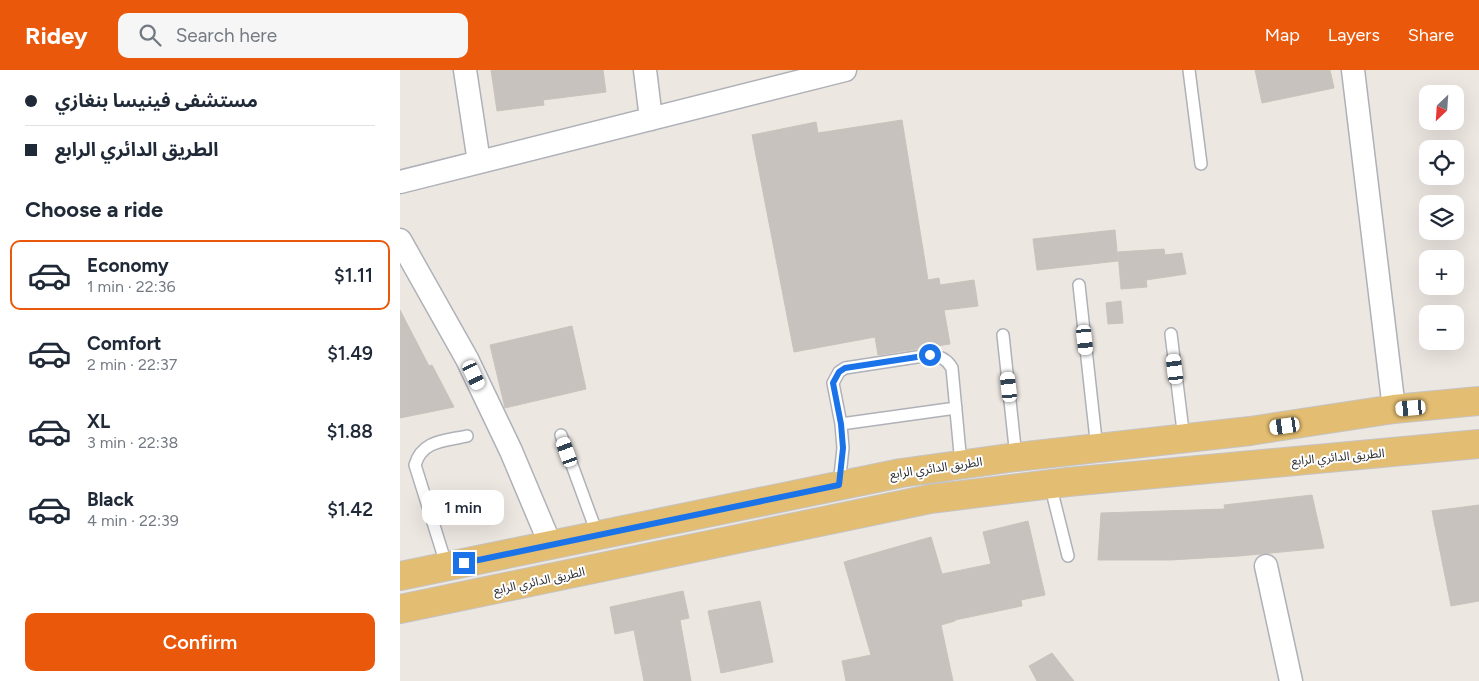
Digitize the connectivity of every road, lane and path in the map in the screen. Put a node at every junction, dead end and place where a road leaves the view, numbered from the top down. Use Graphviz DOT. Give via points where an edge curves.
graph roads {
  1 [pos="466,70"];
  2 [pos="644,70"];
  3 [pos="845,70"];
  4 [pos="1189,70"];
  5 [pos="1353,70"];
  6 [pos="820,73"];
  7 [pos="651,119"];
  8 [pos="479,162"];
  9 [pos="1201,164"];
  10 [pos="400,182"];
  11 [pos="400,240"];
  12 [pos="1079,285"];
  13 [pos="1171,334"];
  14 [pos="1003,335"];
  15 [pos="1479,402"];
  16 [pos="956,408"];
  17 [pos="1394,409"];
  18 [pos="841,424"];
  19 [pos="561,435"];
  20 [pos="467,436"];
  21 [pos="1184,439"];
  22 [pos="1479,444"];
  23 [pos="1097,448"];
  24 [pos="1016,457"];
  25 [pos="960,464"];
  26 [pos="1050,484"];
  27 [pos="839,485"];
  28 [pos="598,536"];
  29 [pos="551,546"];
  30 [pos="1068,556"];
  31 [pos="1266,566"];
  32 [pos="447,567"];
  33 [pos="400,576"];
  34 [pos="400,609"];
  35 [pos="1291,681"];
  1 -- 8 [label="street"];
  2 -- 7 [label="street"];
  3 -- 6 [label="street"];
  4 -- 9 [label="lane"];
  5 -- 17 [label="street"];
  6 -- 7 [label="street"];
  7 -- 8 [label="street"];
  8 -- 10 [label="street"];
  11 -- 29 [label="street" via="467,359"];
  12 -- 23 [label="lane"];
  13 -- 21 [label="lane"];
  14 -- 24 [label="lane"];
  15 -- 17 [label="main road, الطريق الدائري الرابع"];
  16 -- 18 [label="lane"];
  16 -- 18 [label="lane" via="952,368 942,357 930,355 845,368 839,372 833,383"];
  16 -- 25 [label="lane"];
  17 -- 21 [label="main road, الطريق الدائري الرابع"];
  18 -- 27 [label="lane" via="843,448"];
  19 -- 28 [label="lane"];
  20 -- 32 [label="lane" via="422,450 416,466"];
  21 -- 23 [label="main road, الطريق الدائري الرابع"];
  22 -- 26 [label="main road, الطريق الدائري الرابع"];
  23 -- 24 [label="main road, الطريق الدائري الرابع"];
  24 -- 25 [label="main road, الطريق الدائري الرابع"];
  25 -- 27 [label="main road, الطريق الدائري الرابع"];
  26 -- 30 [label="lane"];
  26 -- 34 [label="main road, الطريق الدائري الرابع" via="895,506"];
  27 -- 28 [label="main road, الطريق الدائري الرابع"];
  28 -- 29 [label="main road, الطريق الدائري الرابع"];
  29 -- 32 [label="main road, الطريق الدائري الرابع"];
  31 -- 35 [label="street"];
  32 -- 33 [label="main road, الطريق الدائري الرابع"];
}
